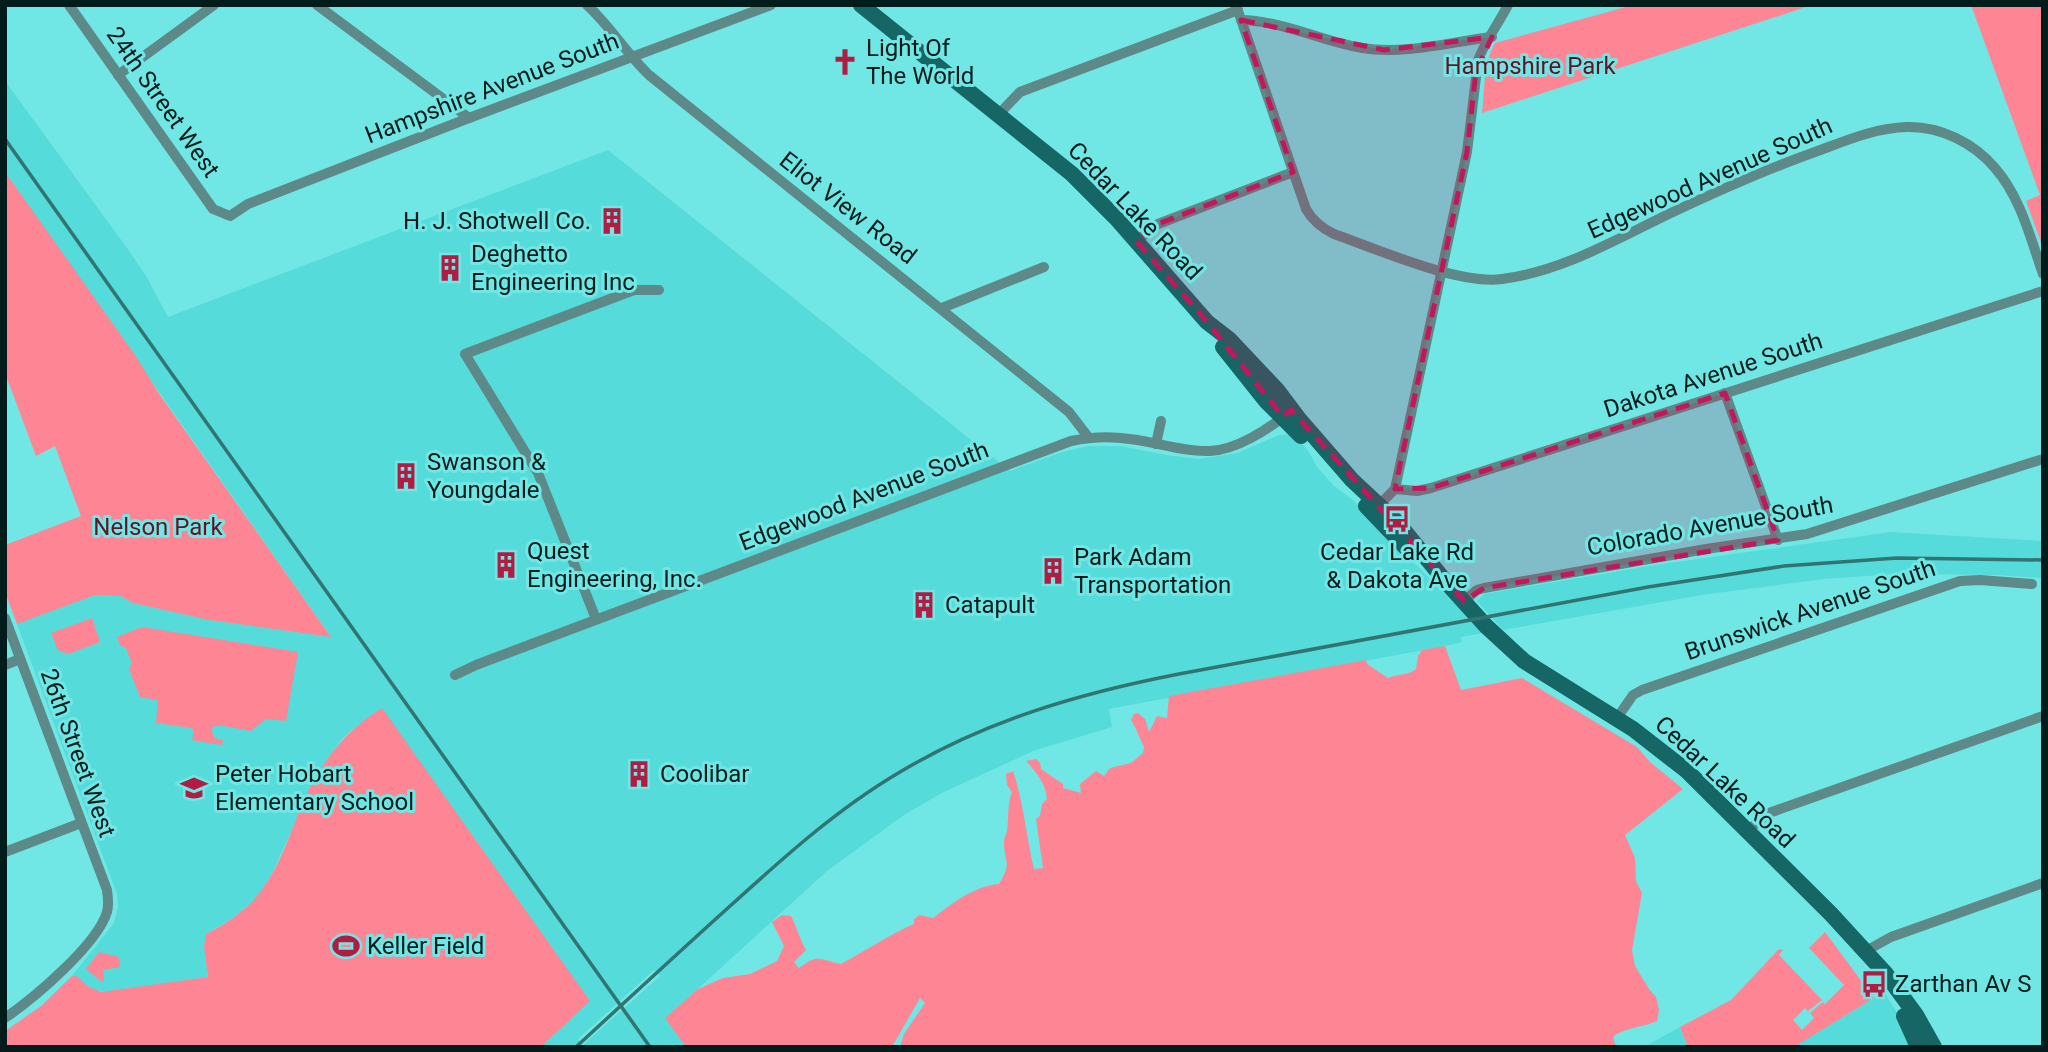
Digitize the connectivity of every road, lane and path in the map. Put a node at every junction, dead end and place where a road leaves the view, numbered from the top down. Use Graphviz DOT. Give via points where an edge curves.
graph roads {
  1 [pos="69,5"];
  2 [pos="214,5"];
  3 [pos="317,5"];
  4 [pos="587,5"];
  5 [pos="771,5"];
  6 [pos="861,5"];
  7 [pos="1508,5"];
  8 [pos="1238,12"];
  9 [pos="1492,37"];
  10 [pos="631,58"];
  11 [pos="118,75"];
  12 [pos="999,114"];
  13 [pos="469,118"];
  14 [pos="1293,172"];
  15 [pos="230,216"];
  16 [pos="1136,241"];
  17 [pos="1044,267"];
  18 [pos="1441,271"];
  19 [pos="2043,274"];
  20 [pos="659,290"];
  21 [pos="2043,291"];
  22 [pos="942,308"];
  23 [pos="1725,393"];
  24 [pos="1287,413"];
  25 [pos="1161,421"];
  26 [pos="1089,438"];
  27 [pos="1156,443"];
  28 [pos="2043,459"];
  29 [pos="1395,489"];
  30 [pos="1375,509"];
  31 [pos="1778,540"];
  32 [pos="2032,584"];
  33 [pos="1464,601"];
  34 [pos="5,618"];
  35 [pos="596,620"];
  36 [pos="20,659"];
  37 [pos="5,665"];
  38 [pos="455,675"];
  39 [pos="2043,716"];
  40 [pos="1617,718"];
  41 [pos="81,823"];
  42 [pos="1747,831"];
  43 [pos="5,852"];
  44 [pos="2043,883"];
  45 [pos="1864,952"];
  46 [pos="5,1018"];
  47 [pos="1918,1047"];
  48 [pos="1934,1047"];
  1 -- 11 [label="street, 24th Street West"];
  2 -- 11 [label="street"];
  3 -- 13 [label="street"];
  4 -- 10 [label="street, Eliot View Road"];
  5 -- 10 [label="street, Hampshire Avenue South"];
  6 -- 12 [label="street, Cedar Lake Road"];
  7 -- 9 [label="street"];
  8 -- 9 [label="street" via="1345,44 1384,50"];
  8 -- 12 [label="street" via="1020,92"];
  8 -- 14 [label="street, Edgewood Avenue South"];
  9 -- 18 [label="street" via="1481,51 1476,71 1471,133"];
  10 -- 13 [label="street, Hampshire Avenue South"];
  10 -- 22 [label="street, Eliot View Road"];
  11 -- 15 [label="street, 24th Street West" via="213,209"];
  12 -- 16 [label="street, Cedar Lake Road" via="1072,174"];
  13 -- 15 [label="street, Hampshire Avenue South" via="248,204"];
  14 -- 16 [label="street" via="1158,224"];
  14 -- 18 [label="street, Edgewood Avenue South" via="1306,209 1322,229"];
  16 -- 24 [label="street, Cedar Lake Road" via="1207,322 1278,391"];
  17 -- 22 [label="street"];
  18 -- 19 [label="street, Edgewood Avenue South" via="1486,281 1556,266 1791,161 1885,128 1909,127 1933,129 1955,138 1995,167 2020,209"];
  18 -- 29 [label="street"];
  20 -- 35 [label="street" via="634,290 464,354 538,473"];
  21 -- 23 [label="street, Dakota Avenue South"];
  22 -- 26 [label="street, Eliot View Road" via="1069,412"];
  23 -- 29 [label="street, Dakota Avenue South" via="1432,488"];
  23 -- 31 [label="street"];
  24 -- 27 [label="street, Edgewood Avenue South" via="1222,449 1178,449"];
  24 -- 30 [label="street, Cedar Lake Road"];
  25 -- 27 [label="street"];
  26 -- 27 [label="street, Edgewood Avenue South"];
  26 -- 35 [label="street, Edgewood Avenue South"];
  28 -- 31 [label="street, Colorado Avenue South"];
  29 -- 30 [label="street"];
  30 -- 33 [label="street, Cedar Lake Road" via="1398,523"];
  31 -- 33 [label="street, Colorado Avenue South" via="1484,588"];
  32 -- 40 [label="street, Brunswick Avenue South" via="1960,581 1642,690"];
  33 -- 40 [label="street, Cedar Lake Road" via="1524,661"];
  34 -- 36 [label="street, 26th Street West"];
  35 -- 38 [label="street, Edgewood Avenue South"];
  36 -- 37 [label="street"];
  36 -- 41 [label="street, 26th Street West"];
  39 -- 42 [label="street" via="1769,813"];
  40 -- 42 [label="street, Cedar Lake Road" via="1669,755"];
  41 -- 43 [label="street"];
  41 -- 46 [label="street, 26th Street West" via="107,890 104,918 61,973"];
  42 -- 45 [label="street, Cedar Lake Road"];
  44 -- 45 [label="street" via="1891,937"];
  45 -- 47 [label="street, Cedar Lake Road" via="1905,1017"];
  45 -- 48 [label="street, Cedar Lake Road" via="1896,987"];
}
